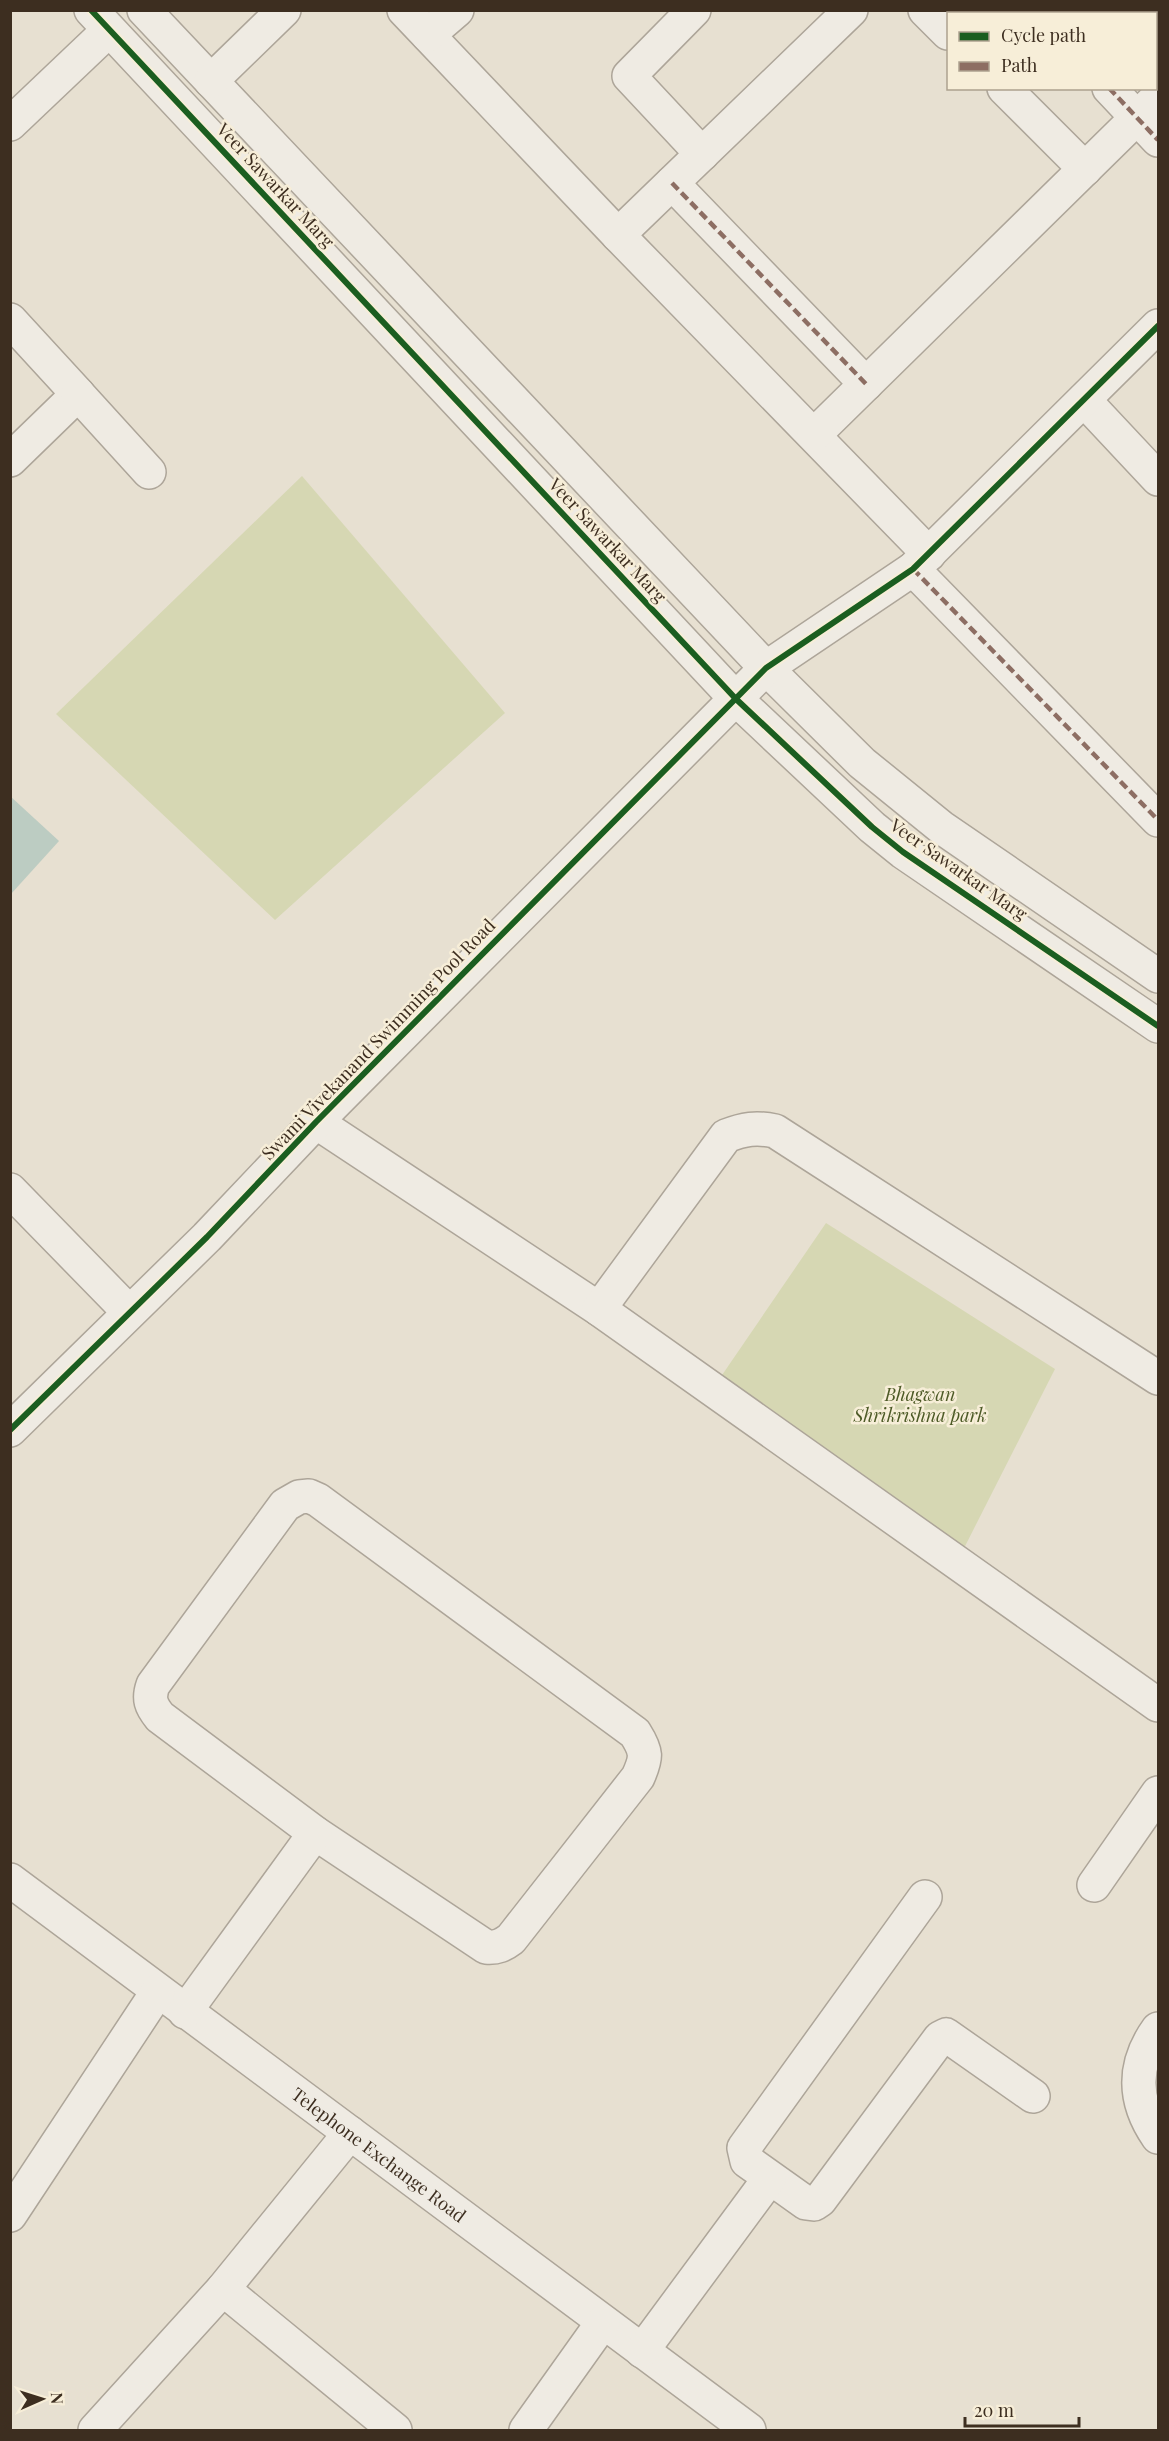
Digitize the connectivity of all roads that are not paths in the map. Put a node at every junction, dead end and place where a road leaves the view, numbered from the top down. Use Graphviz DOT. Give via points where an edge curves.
graph roads {
  1 [pos="144,10"];
  2 [pos="284,10"];
  3 [pos="404,10"];
  4 [pos="457,10"];
  5 [pos="694,10"];
  6 [pos="851,10"];
  7 [pos="926,10"];
  8 [pos="100,20"];
  9 [pos="947,32"];
  10 [pos="428,35"];
  11 [pos="211,81"];
  12 [pos="1006,90"];
  13 [pos="1112,90"];
  14 [pos="1152,118"];
  15 [pos="10,124"];
  16 [pos="702,154"];
  17 [pos="1085,169"];
  18 [pos="672,183"];
  19 [pos="618,235"];
  20 [pos="10,320"];
  21 [pos="1158,326"];
  22 [pos="866,384"];
  23 [pos="78,394"];
  24 [pos="1084,400"];
  25 [pos="814,435"];
  26 [pos="10,460"];
  27 [pos="149,472"];
  28 [pos="1158,479"];
  29 [pos="921,562"];
  30 [pos="766,668"];
  31 [pos="736,699"];
  32 [pos="1158,820"];
  33 [pos="1158,976"];
  34 [pos="1158,1026"];
  35 [pos="316,1122"];
  36 [pos="10,1190"];
  37 [pos="599,1309"];
  38 [pos="129,1312"];
  39 [pos="1158,1378"];
  40 [pos="10,1430"];
  41 [pos="1158,1705"];
  42 [pos="1158,1793"];
  43 [pos="315,1833"];
  44 [pos="10,1880"];
  45 [pos="1094,1885"];
  46 [pos="925,1898"];
  47 [pos="158,1991"];
  48 [pos="185,2012"];
  49 [pos="1158,2029"];
  50 [pos="1033,2096"];
  51 [pos="350,2133"];
  52 [pos="1158,2137"];
  53 [pos="770,2179"];
  54 [pos="12,2207"];
  55 [pos="222,2289"];
  56 [pos="603,2322"];
  57 [pos="642,2351"];
  58 [pos="95,2430"];
  59 [pos="395,2430"];
  60 [pos="526,2430"];
  61 [pos="749,2430"];
  1 -- 11 [label="street, Veer Sawarkar Marg"];
  2 -- 11 [label="street"];
  3 -- 10 [label="street"];
  4 -- 10 [label="street"];
  5 -- 16 [label="street" via="629,76"];
  6 -- 16 [label="street"];
  7 -- 9 [label="street"];
  8 -- 15 [label="street"];
  8 -- 31 [label="street, Veer Sawarkar Marg"];
  10 -- 19 [label="street"];
  11 -- 30 [label="street, Veer Sawarkar Marg"];
  12 -- 17 [label="street"];
  13 -- 14 [label="street"];
  14 -- 17 [label="street"];
  16 -- 18 [label="street"];
  17 -- 22 [label="street"];
  18 -- 19 [label="street"];
  18 -- 22 [label="street"];
  19 -- 25 [label="street"];
  20 -- 23 [label="street"];
  21 -- 24 [label="street, Swami Vivekanand Swimming Pool Road"];
  22 -- 25 [label="street"];
  23 -- 26 [label="street"];
  23 -- 27 [label="street"];
  24 -- 28 [label="street"];
  24 -- 29 [label="street, Swami Vivekanand Swimming Pool Road"];
  25 -- 29 [label="street"];
  29 -- 30 [label="street, Swami Vivekanand Swimming Pool Road"];
  29 -- 32 [label="street"];
  30 -- 31 [label="street, Swami Vivekanand Swimming Pool Road"];
  30 -- 33 [label="street, Veer Sawarkar Marg" via="862,763 942,827"];
  31 -- 34 [label="street, Veer Sawarkar Marg" via="903,852"];
  31 -- 35 [label="street, Swami Vivekanand Swimming Pool Road"];
  35 -- 37 [label="street"];
  35 -- 38 [label="street, Swami Vivekanand Swimming Pool Road"];
  36 -- 38 [label="street"];
  37 -- 39 [label="street" via="726,1136 757,1127 775,1131"];
  37 -- 41 [label="street"];
  38 -- 40 [label="street, Swami Vivekanand Swimming Pool Road"];
  42 -- 45 [label="street"];
  43 -- 43 [label="street" via="486,1947 495,1947 511,1939 638,1777 646,1760 643,1745 635,1733 318,1500 299,1497 285,1505 153,1685 149,1696 160,1718"];
  43 -- 48 [label="street"];
  44 -- 47 [label="street, Telephone Exchange Road"];
  46 -- 53 [label="street" via="744,2148 747,2162"];
  47 -- 48 [label="street, Telephone Exchange Road"];
  47 -- 54 [label="street"];
  48 -- 51 [label="street, Telephone Exchange Road"];
  49 -- 52 [label="street" via="1141,2064 1140,2096 1146,2119"];
  50 -- 53 [label="street" via="946,2035 820,2200 806,2203"];
  51 -- 55 [label="street"];
  51 -- 56 [label="street, Telephone Exchange Road"];
  53 -- 57 [label="street"];
  55 -- 58 [label="street"];
  55 -- 59 [label="street"];
  56 -- 57 [label="street, Telephone Exchange Road"];
  56 -- 60 [label="street"];
  57 -- 61 [label="street, Telephone Exchange Road"];
}
